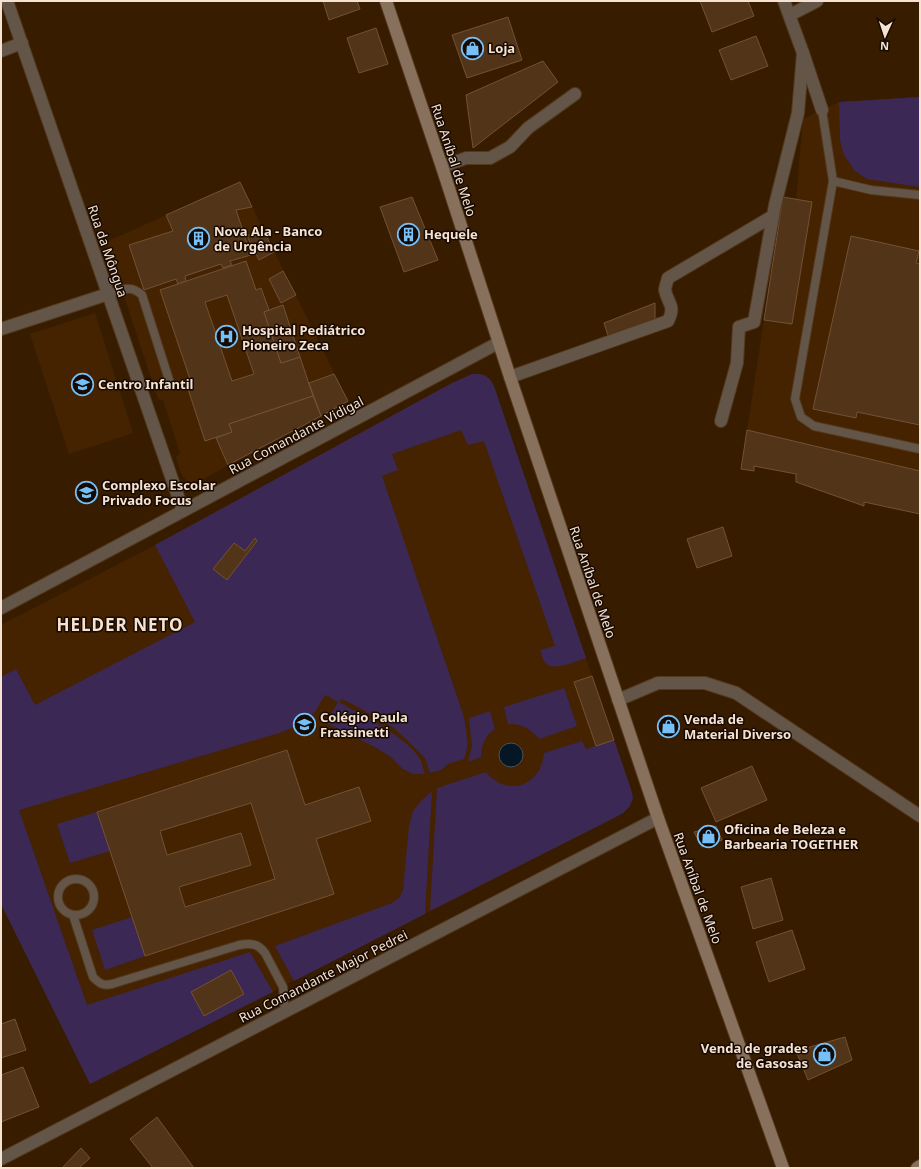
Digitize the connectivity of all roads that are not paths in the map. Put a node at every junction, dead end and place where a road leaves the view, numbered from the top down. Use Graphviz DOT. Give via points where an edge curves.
graph roads {
  1 [pos="7,1"];
  2 [pos="386,1"];
  3 [pos="784,1"];
  4 [pos="817,1"];
  5 [pos="790,15"];
  6 [pos="22,43"];
  7 [pos="1,51"];
  8 [pos="803,53"];
  9 [pos="575,94"];
  10 [pos="822,110"];
  11 [pos="442,167"];
  12 [pos="833,181"];
  13 [pos="920,195"];
  14 [pos="773,216"];
  15 [pos="108,294"];
  16 [pos="1,329"];
  17 [pos="498,343"];
  18 [pos="510,377"];
  19 [pos="171,386"];
  20 [pos="720,421"];
  21 [pos="920,449"];
  22 [pos="183,511"];
  23 [pos="1,608"];
  24 [pos="618,700"];
  25 [pos="920,816"];
  26 [pos="658,818"];
  27 [pos="73,915"];
  28 [pos="285,1012"];
  29 [pos="1,1159"];
  30 [pos="920,1166"];
  31 [pos="783,1168"];
  32 [pos="916,1168"];
  1 -- 6 [label="street, Rua da Môngua"];
  2 -- 11 [label="street, Rua Aníbal de Melo"];
  3 -- 5 [label="street"];
  4 -- 5 [label="street"];
  5 -- 8 [label="street"];
  6 -- 7 [label="street"];
  6 -- 15 [label="street, Rua da Môngua"];
  8 -- 10 [label="street"];
  8 -- 14 [label="street" via="798,112"];
  9 -- 11 [label="street" via="528,128 510,146 490,158 466,158"];
  10 -- 12 [label="lane"];
  11 -- 17 [label="street, Rua Aníbal de Melo"];
  12 -- 13 [label="lane" via="871,190"];
  12 -- 21 [label="lane" via="795,399 801,417 814,426"];
  14 -- 18 [label="street" via="668,278 665,289 672,306 668,321"];
  14 -- 20 [label="street" via="754,322 739,326 737,363"];
  15 -- 16 [label="street"];
  15 -- 19 [label="lane" via="126,288 138,291 142,295"];
  15 -- 22 [label="street, Rua da Môngua"];
  17 -- 18 [label="street, Rua Aníbal de Melo"];
  17 -- 22 [label="street, Rua Comandante Vidigal"];
  18 -- 24 [label="street, Rua Aníbal de Melo"];
  22 -- 23 [label="street, Rua Comandante Vidigal"];
  24 -- 25 [label="street" via="658,683 705,683 736,693"];
  24 -- 26 [label="street, Rua Aníbal de Melo"];
  26 -- 28 [label="street, Rua Comandante Major Pedrei"];
  26 -- 31 [label="street, Rua Aníbal de Melo"];
  27 -- 27 [label="lane" via="88,911 94,901 90,885 74,878 62,884 57,895 60,907"];
  27 -- 28 [label="lane" via="93,978 106,986 239,945 256,944 262,948 283,987"];
  28 -- 29 [label="street, Rua Comandante Major Pedrei"];
  30 -- 32 [label="street"];
}
